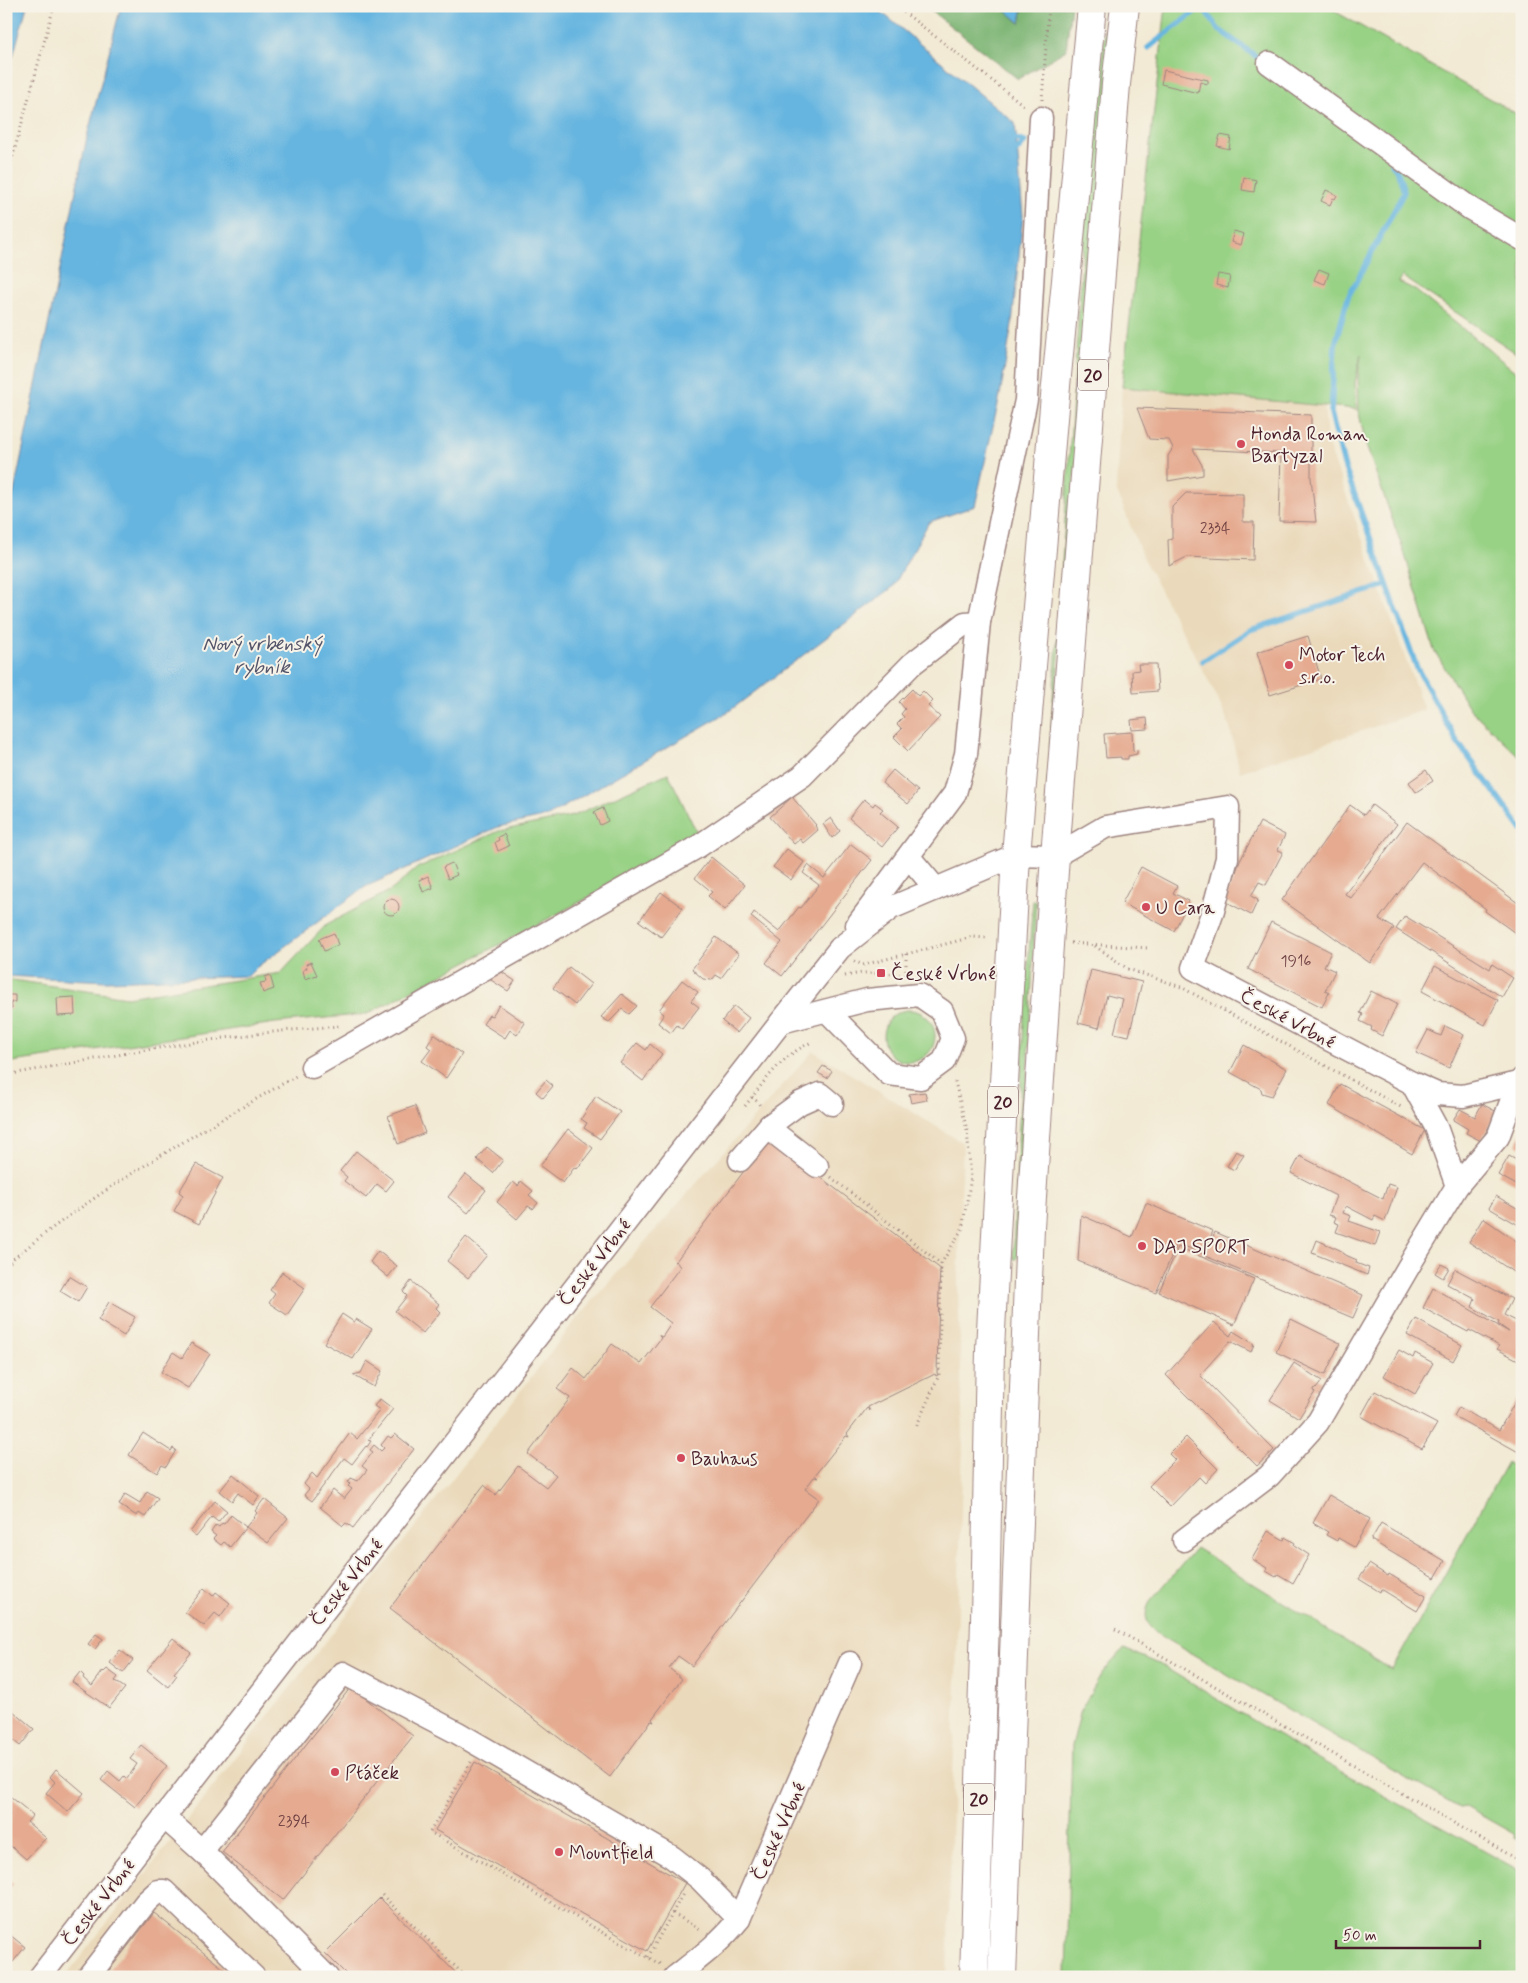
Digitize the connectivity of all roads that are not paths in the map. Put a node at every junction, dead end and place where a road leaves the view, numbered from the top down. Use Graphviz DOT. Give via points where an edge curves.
graph roads {
  1 [pos="1092,6"];
  2 [pos="1125,6"];
  3 [pos="1269,63"];
  4 [pos="1041,118"];
  5 [pos="1522,239"];
  6 [pos="979,622"];
  7 [pos="1016,855"];
  8 [pos="1055,856"];
  9 [pos="908,857"];
  10 [pos="936,889"];
  11 [pos="840,948"];
  12 [pos="827,1012"];
  13 [pos="781,1022"];
  14 [pos="312,1067"];
  15 [pos="1412,1083"];
  16 [pos="1521,1083"];
  17 [pos="825,1092"];
  18 [pos="770,1125"];
  19 [pos="740,1160"];
  20 [pos="817,1166"];
  21 [pos="1457,1186"];
  22 [pos="1184,1540"];
  23 [pos="985,1620"];
  24 [pos="1015,1623"];
  25 [pos="850,1663"];
  26 [pos="164,1817"];
  27 [pos="202,1851"];
  28 [pos="738,1919"];
  29 [pos="671,1972"];
  30 [pos="40,1977"];
  31 [pos="88,1977"];
  32 [pos="254,1977"];
  33 [pos="327,1977"];
  34 [pos="974,1977"];
  35 [pos="1002,1977"];
  1 -- 7 [label="main road, 20"];
  2 -- 8 [label="main road, 20" via="1116,84"];
  3 -- 5 [label="street" via="1471,209"];
  4 -- 6 [label="street" via="1026,400"];
  6 -- 9 [label="street" via="966,754 955,793"];
  6 -- 14 [label="street" via="965,623 912,664 802,776 699,846"];
  7 -- 8 [label="street, České Vrbné"];
  7 -- 10 [label="street, České Vrbné"];
  7 -- 23 [label="main road, 20" via="990,1349"];
  8 -- 15 [label="street, České Vrbné" via="1105,826 1228,806 1227,858 1193,968"];
  8 -- 24 [label="main road, 20" via="1030,1227"];
  9 -- 10 [label="street"];
  9 -- 11 [label="street"];
  10 -- 11 [label="street, České Vrbné" via="891,908"];
  11 -- 13 [label="street, České Vrbné"];
  12 -- 12 [label="street" via="889,1074 921,1078 944,1061 953,1038 942,1011 918,995 867,1000"];
  12 -- 13 [label="street"];
  13 -- 26 [label="street, České Vrbné"];
  15 -- 16 [label="street, České Vrbné" via="1437,1094 1463,1096"];
  15 -- 21 [label="street" via="1436,1127"];
  16 -- 21 [label="street, České Vrbné" via="1498,1137"];
  17 -- 18 [label="street" via="800,1103"];
  18 -- 19 [label="street"];
  18 -- 20 [label="street" via="776,1134"];
  21 -- 22 [label="street, České Vrbné" via="1318,1422 1269,1476"];
  23 -- 24 [label="street"];
  23 -- 34 [label="main road, 20"];
  24 -- 35 [label="main road, 20"];
  25 -- 28 [label="street, České Vrbné"];
  26 -- 27 [label="street"];
  26 -- 30 [label="street, České Vrbné"];
  27 -- 28 [label="street" via="342,1673 480,1746 672,1857 700,1879"];
  27 -- 33 [label="street"];
  28 -- 29 [label="street, České Vrbné" via="700,1958"];
  31 -- 32 [label="street" via="146,1902 158,1891 164,1891"];
}
